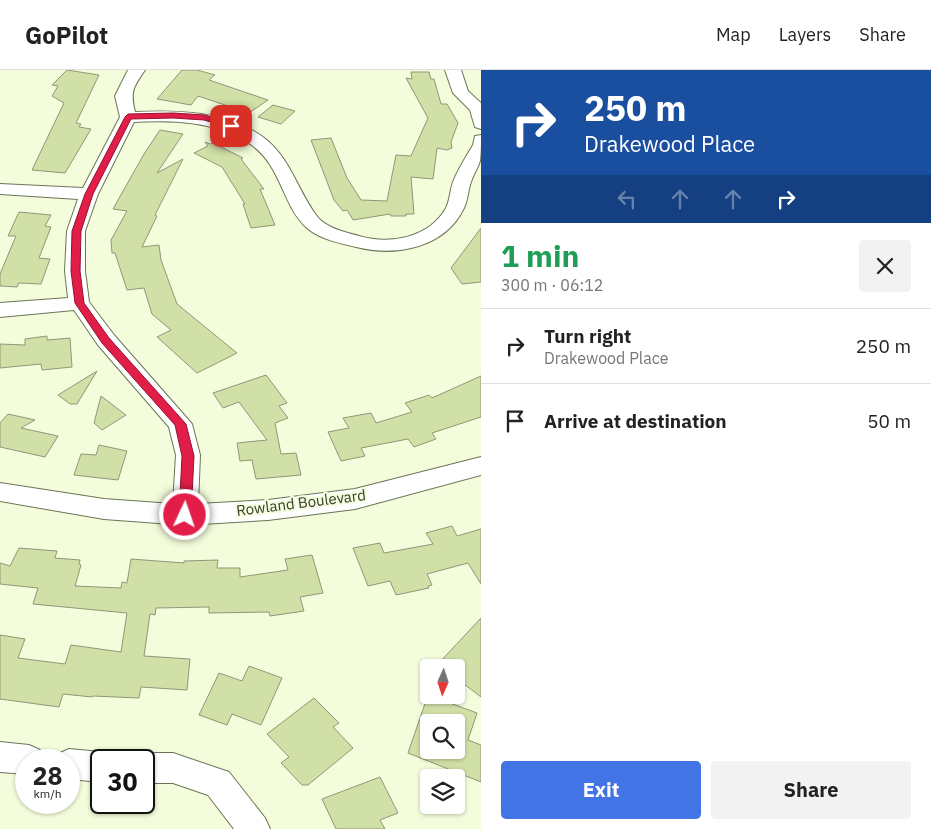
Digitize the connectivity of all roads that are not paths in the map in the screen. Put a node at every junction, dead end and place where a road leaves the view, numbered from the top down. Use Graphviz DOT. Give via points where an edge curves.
graph roads {
  1 [pos="137,70"];
  2 [pos="453,70"];
  3 [pos="128,117"];
  4 [pos="481,124"];
  5 [pos="481,140"];
  6 [pos="0,189"];
  7 [pos="89,194"];
  8 [pos="80,303"];
  9 [pos="0,310"];
  10 [pos="481,466"];
  11 [pos="0,492"];
  12 [pos="185,515"];
  13 [pos="0,757"];
  14 [pos="15,759"];
  15 [pos="155,768"];
  16 [pos="254,829"];
  1 -- 3 [label="street" via="123,96"];
  2 -- 4 [label="street" via="461,92 478,109"];
  3 -- 5 [label="street" via="173,115 205,118 231,126 271,152 309,220 328,233 360,242 383,244 420,241 443,223 455,207 463,179"];
  3 -- 7 [label="street"];
  6 -- 7 [label="street"];
  7 -- 8 [label="street" via="76,231 75,271"];
  8 -- 9 [label="street"];
  8 -- 12 [label="street" via="106,340 180,424 188,456"];
  10 -- 12 [label="street, Rowland Boulevard" via="355,499 268,510"];
  11 -- 12 [label="street, Rowland Boulevard" via="104,509"];
  13 -- 14 [label="street"];
  15 -- 16 [label="street" via="173,768 218,783"];
}
